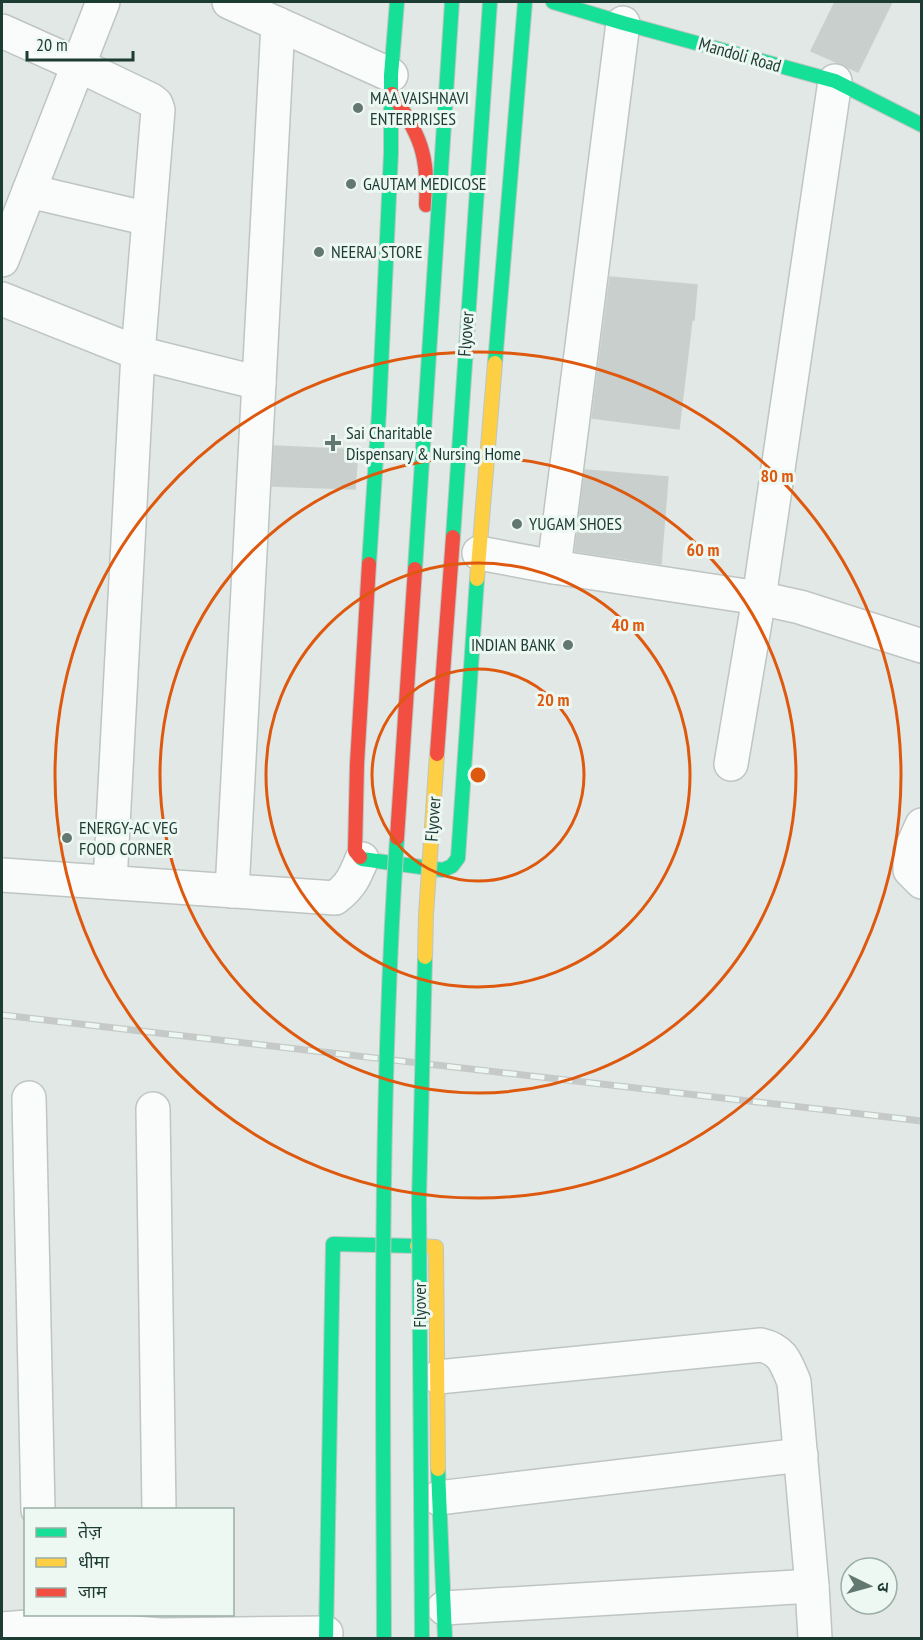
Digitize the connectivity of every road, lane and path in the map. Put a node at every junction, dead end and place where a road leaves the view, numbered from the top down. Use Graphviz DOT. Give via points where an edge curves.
graph roads {
  1 [pos="104,2"];
  2 [pos="229,2"];
  3 [pos="397,2"];
  4 [pos="452,2"];
  5 [pos="490,2"];
  6 [pos="525,2"];
  7 [pos="553,2"];
  8 [pos="623,23"];
  9 [pos="278,24"];
  10 [pos="2,32"];
  11 [pos="78,65"];
  12 [pos="835,81"];
  13 [pos="392,85"];
  14 [pos="517,94"];
  15 [pos="921,125"];
  16 [pos="29,191"];
  17 [pos="149,219"];
  18 [pos="2,260"];
  19 [pos="2,299"];
  20 [pos="138,353"];
  21 [pos="452,364"];
  22 [pos="259,383"];
  23 [pos="479,554"];
  24 [pos="554,567"];
  25 [pos="406,581"];
  26 [pos="759,598"];
  27 [pos="921,646"];
  28 [pos="730,764"];
  29 [pos="921,825"];
  30 [pos="362,859"];
  31 [pos="2,875"];
  32 [pos="110,882"];
  33 [pos="921,882"];
  34 [pos="232,891"];
  35 [pos="29,1098"];
  36 [pos="153,1109"];
  37 [pos="438,1377"];
  38 [pos="801,1455"];
  39 [pos="438,1498"];
  40 [pos="38,1508"];
  41 [pos="159,1508"];
  42 [pos="370,1520"];
  43 [pos="812,1586"];
  44 [pos="444,1623"];
  45 [pos="40,1626"];
  46 [pos="2,1629"];
  47 [pos="161,1629"];
  48 [pos="326,1636"];
  49 [pos="372,1638"];
  50 [pos="384,1638"];
  51 [pos="422,1638"];
  52 [pos="815,1638"];
  1 -- 11 [label="street"];
  2 -- 9 [label="street"];
  3 -- 13 [label="street"];
  4 -- 50 [label="street, Flyover, bridge" via="392,914 383,1197"];
  5 -- 51 [label="street, Flyover, bridge" via="426,915 419,1201"];
  6 -- 14 [label="street"];
  7 -- 8 [label="street, Mandoli Road"];
  8 -- 12 [label="street, Mandoli Road"];
  8 -- 24 [label="street"];
  9 -- 13 [label="street"];
  9 -- 22 [label="street"];
  10 -- 11 [label="street"];
  11 -- 16 [label="street"];
  11 -- 17 [label="street" via="156,104 159,119"];
  12 -- 15 [label="street, Mandoli Road"];
  12 -- 26 [label="street"];
  13 -- 25 [label="street" via="414,127 428,177"];
  13 -- 30 [label="street" via="379,412 357,764 355,851"];
  14 -- 21 [label="street" via="473,130 469,140"];
  14 -- 23 [label="street"];
  16 -- 17 [label="street"];
  16 -- 18 [label="street"];
  17 -- 20 [label="street"];
  19 -- 20 [label="street"];
  20 -- 22 [label="street"];
  20 -- 32 [label="street"];
  22 -- 34 [label="street"];
  23 -- 24 [label="street"];
  23 -- 30 [label="street" via="459,858 443,870"];
  24 -- 26 [label="street"];
  26 -- 27 [label="street" via="800,607"];
  26 -- 28 [label="street"];
  29 -- 33 [label="street" via="910,852 910,870"];
  30 -- 34 [label="street" via="353,880 335,898"];
  31 -- 32 [label="street"];
  32 -- 34 [label="street"];
  35 -- 40 [label="street"];
  36 -- 41 [label="street"];
  37 -- 38 [label="street" via="761,1345 773,1348 785,1360 794,1382"];
  37 -- 39 [label="street"];
  37 -- 48 [label="street" via="436,1247 333,1244"];
  38 -- 39 [label="street"];
  38 -- 43 [label="street"];
  39 -- 44 [label="street"];
  42 -- 49 [label="street"];
  43 -- 44 [label="street"];
  43 -- 52 [label="street"];
  45 -- 46 [label="street"];
  45 -- 47 [label="street"];
  47 -- 48 [label="street"];
}
